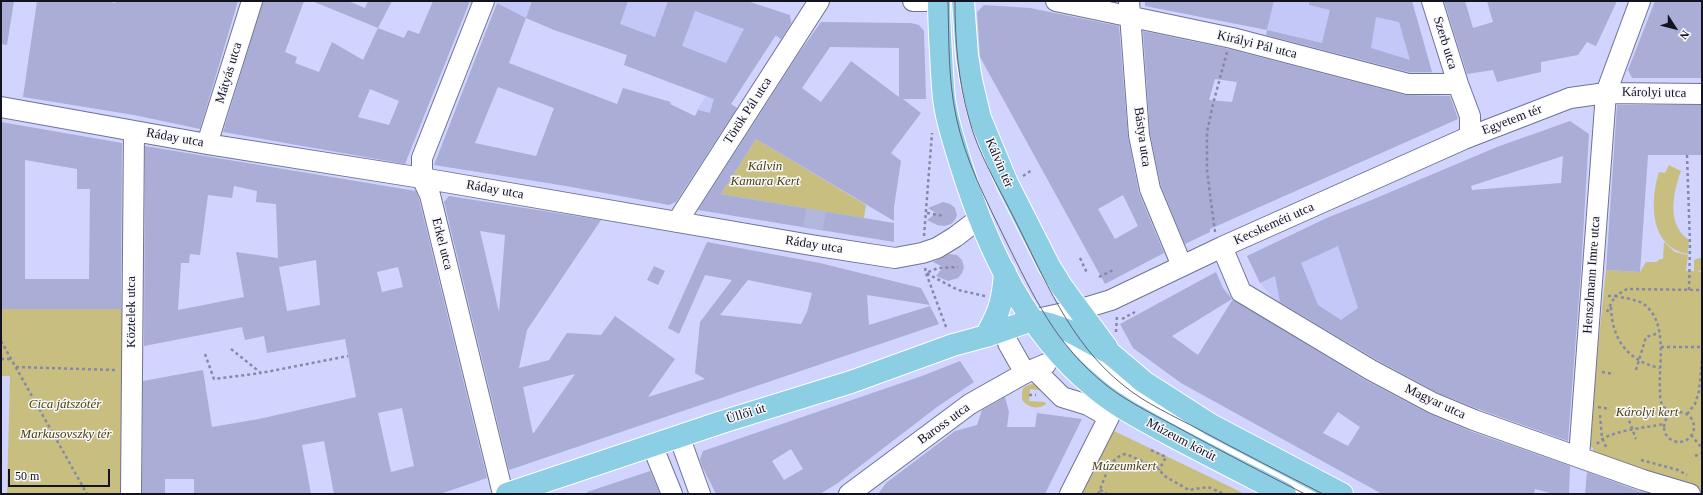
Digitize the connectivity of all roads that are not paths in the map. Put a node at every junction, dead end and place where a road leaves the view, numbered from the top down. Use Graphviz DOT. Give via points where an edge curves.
graph roads {
  1 [pos="252,1"];
  2 [pos="484,1"];
  3 [pos="819,1"];
  4 [pos="913,1"];
  5 [pos="926,1"];
  6 [pos="938,1"];
  7 [pos="963,1"];
  8 [pos="1056,1"];
  9 [pos="1432,1"];
  10 [pos="1639,4"];
  11 [pos="1130,9"];
  12 [pos="1458,84"];
  13 [pos="1606,93"];
  14 [pos="1702,94"];
  15 [pos="1,107"];
  16 [pos="134,131"];
  17 [pos="1470,136"];
  18 [pos="207,144"];
  19 [pos="422,178"];
  20 [pos="980,218"];
  21 [pos="677,222"];
  22 [pos="1222,247"];
  23 [pos="1182,266"];
  24 [pos="1005,272"];
  25 [pos="1078,310"];
  26 [pos="1032,320"];
  27 [pos="1069,331"];
  28 [pos="986,336"];
  29 [pos="1008,342"];
  30 [pos="1111,345"];
  31 [pos="1041,365"];
  32 [pos="1141,403"];
  33 [pos="1108,408"];
  34 [pos="1211,425"];
  35 [pos="679,436"];
  36 [pos="652,445"];
  37 [pos="1238,455"];
  38 [pos="1579,457"];
  39 [pos="1689,485"];
  40 [pos="131,494"];
  41 [pos="503,494"];
  42 [pos="507,494"];
  43 [pos="672,494"];
  44 [pos="700,494"];
  45 [pos="849,494"];
  46 [pos="1070,494"];
  47 [pos="1285,494"];
  48 [pos="1314,494"];
  49 [pos="1342,494"];
  1 -- 18 [label="street, Mátyás utca"];
  2 -- 19 [label="street, Erkel utca" via="422,158"];
  3 -- 21 [label="street, Török Pál utca"];
  4 -- 5 [label="street"];
  6 -- 20 [label="main road" via="944,105 967,185"];
  7 -- 25 [label="main road, Kálvin tér" via="967,56 980,118 1007,183 1049,266"];
  8 -- 11 [label="street, Királyi Pál utca"];
  9 -- 12 [label="street, Szerb utca"];
  10 -- 13 [label="street, Henszlmann Imre utca"];
  11 -- 12 [label="street, Királyi Pál utca" via="1408,84"];
  11 -- 23 [label="street, Bástya utca" via="1139,135 1150,190"];
  12 -- 17 [label="street, Egyetem tér" via="1470,116"];
  13 -- 14 [label="street, Károlyi utca"];
  13 -- 17 [label="street, Egyetem tér" via="1570,98"];
  13 -- 38 [label="street, Henszlmann Imre utca"];
  15 -- 16 [label="street, Ráday utca"];
  16 -- 18 [label="street, Ráday utca"];
  16 -- 40 [label="street, Köztelek utca"];
  17 -- 22 [label="street, Kecskeméti utca"];
  18 -- 19 [label="street, Ráday utca"];
  19 -- 21 [label="street, Ráday utca"];
  19 -- 41 [label="street, Erkel utca" via="430,195"];
  20 -- 21 [label="street, Ráday utca" via="937,248 924,263 812,237"];
  20 -- 24 [label="main road"];
  22 -- 23 [label="street, Kecskeméti utca"];
  22 -- 38 [label="street, Magyar utca" via="1241,292 1371,370 1433,403"];
  23 -- 25 [label="street, Kecskeméti utca" via="1111,300"];
  24 -- 26 [label="main road"];
  24 -- 28 [label="main road" via="1003,298"];
  25 -- 26 [label="street"];
  25 -- 30 [label="main road, Kálvin tér"];
  26 -- 27 [label="main road"];
  26 -- 28 [label="main road"];
  26 -- 31 [label="main road"];
  27 -- 30 [label="main road"];
  27 -- 32 [label="street, Múzeum körút" via="1103,370"];
  28 -- 31 [label="main road" via="1014,335 1043,341"];
  28 -- 35 [label="main road, Üllői út"];
  29 -- 31 [label="street"];
  30 -- 34 [label="main road, Múzeum körút" via="1144,382"];
  31 -- 33 [label="main road" via="1082,377"];
  31 -- 33 [label="street" via="1062,396 1088,405"];
  31 -- 45 [label="street, Baross utca" via="970,404"];
  32 -- 33 [label="street, Múzeum körút"];
  32 -- 37 [label="street, Múzeum körút"];
  33 -- 46 [label="street"];
  33 -- 47 [label="main road, Múzeum körút" via="1188,444"];
  34 -- 37 [label="street, Múzeum körút"];
  34 -- 49 [label="main road, Múzeum körút"];
  35 -- 36 [label="main road, Üllői út"];
  35 -- 44 [label="street"];
  36 -- 42 [label="main road, Üllői út"];
  36 -- 43 [label="street"];
  37 -- 48 [label="street, Múzeum körút"];
  38 -- 39 [label="street, Magyar utca" via="1643,480"];
}
